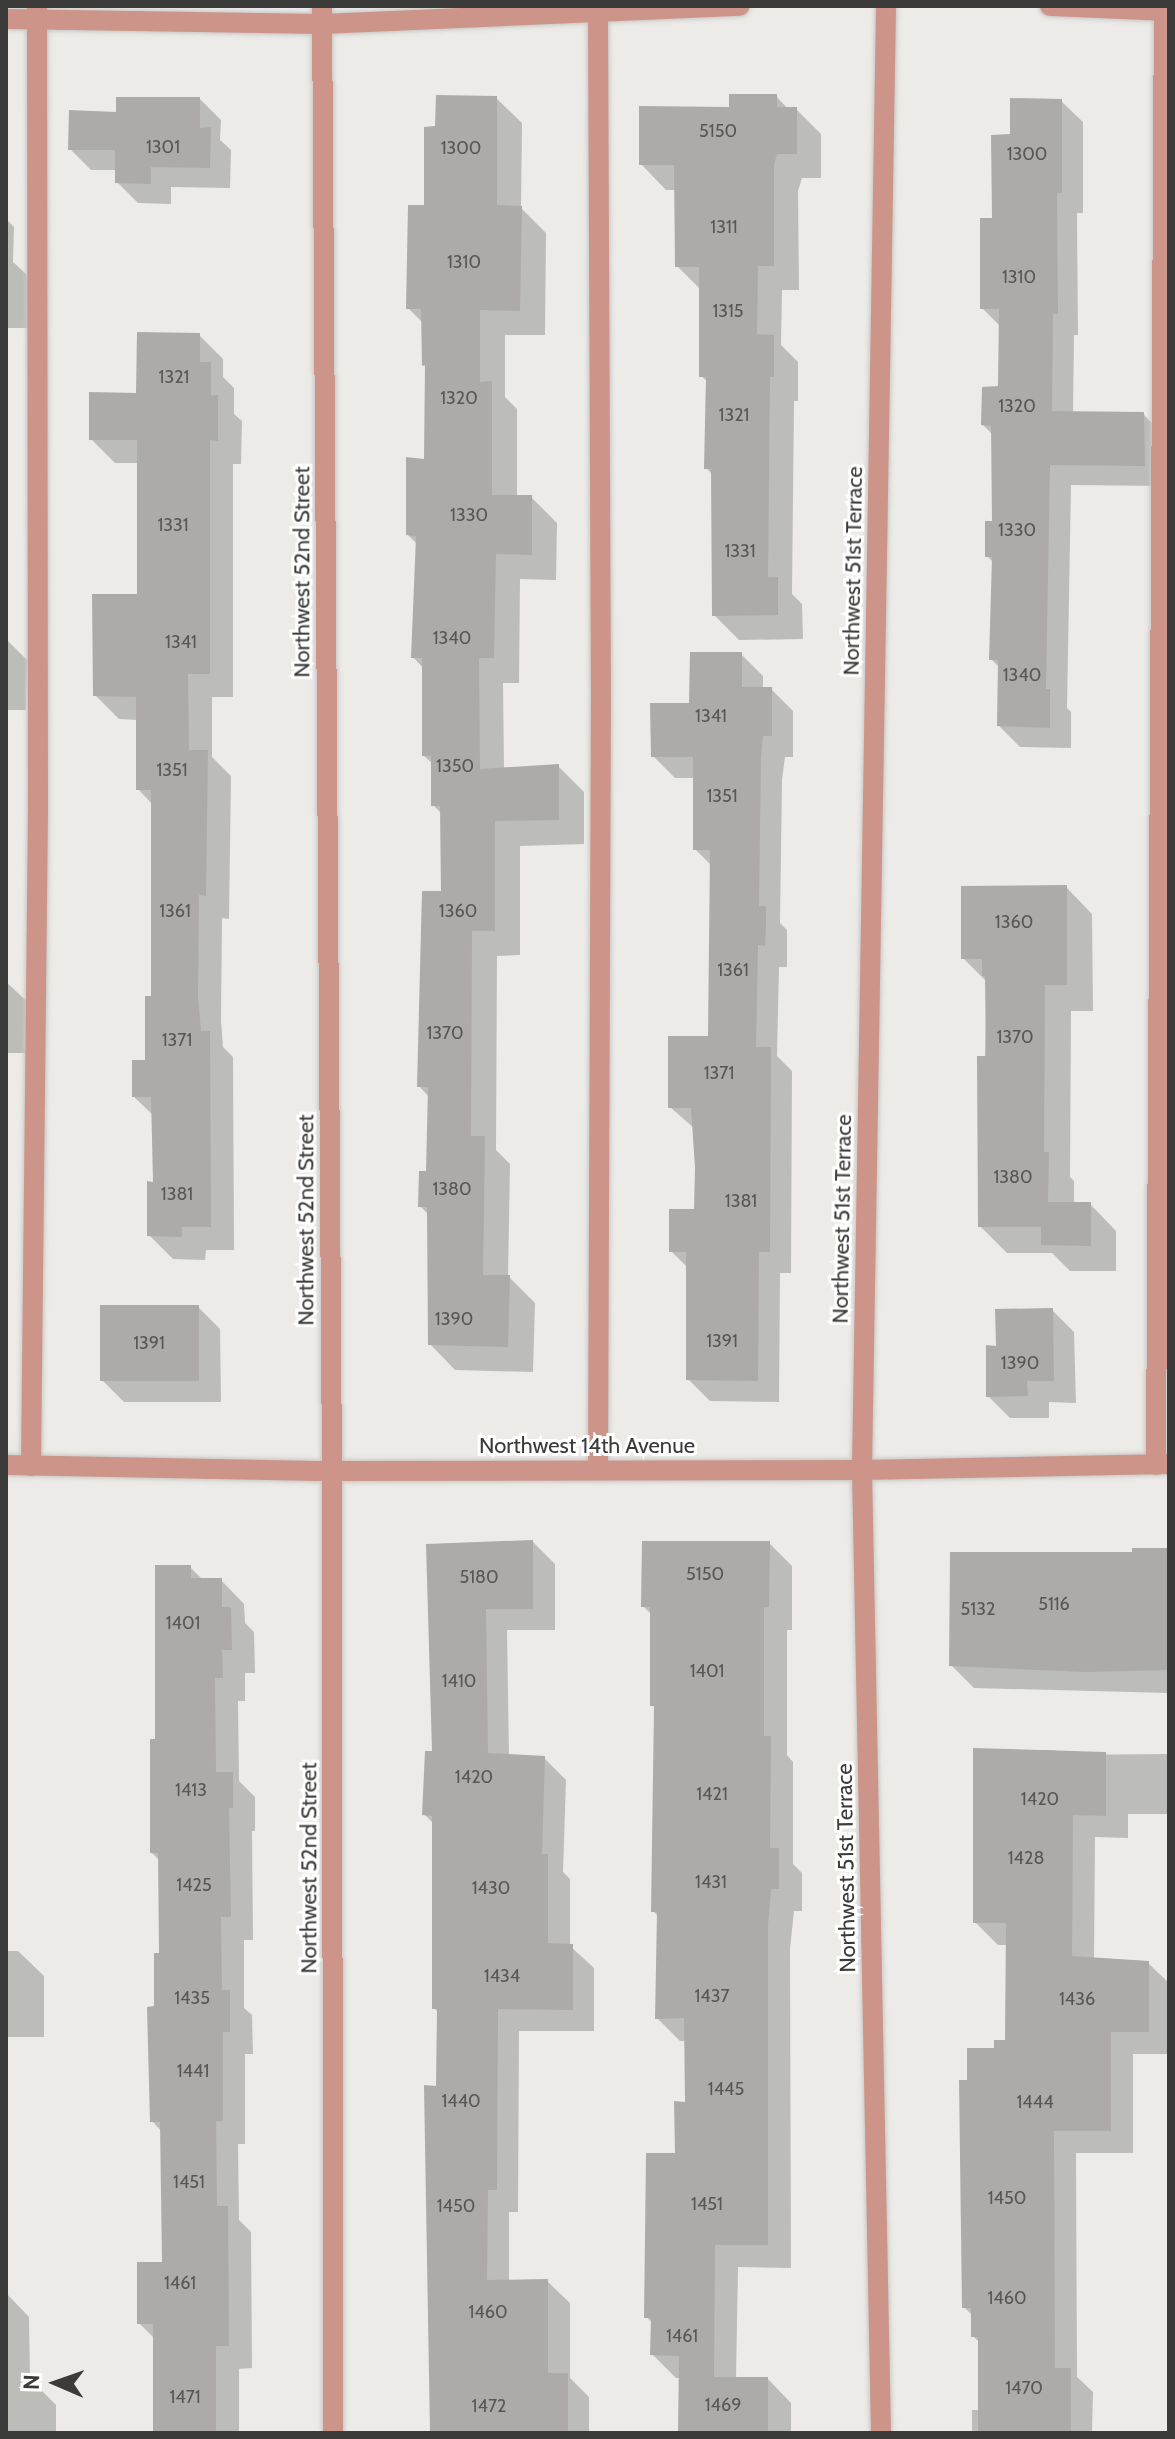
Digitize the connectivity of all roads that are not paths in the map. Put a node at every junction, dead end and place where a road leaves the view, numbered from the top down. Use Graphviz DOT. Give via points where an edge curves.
graph roads {
  1 [pos="740,6"];
  2 [pos="886,6"];
  3 [pos="1050,6"];
  4 [pos="598,9"];
  5 [pos="1165,9"];
  6 [pos="37,13"];
  7 [pos="322,15"];
  8 [pos="6,19"];
  9 [pos="6,1465"];
  10 [pos="1162,1465"];
  11 [pos="31,1466"];
  12 [pos="598,1470"];
  13 [pos="862,1470"];
  14 [pos="332,1471"];
  15 [pos="333,2433"];
  16 [pos="881,2433"];
  1 -- 4 [label="street"];
  2 -- 13 [label="street, Northwest 51st Terrace"];
  3 -- 5 [label="street"];
  4 -- 7 [label="street"];
  4 -- 12 [label="street"];
  5 -- 10 [label="street"];
  6 -- 7 [label="street"];
  6 -- 8 [label="street"];
  6 -- 11 [label="street" via="38,813"];
  7 -- 14 [label="street, Northwest 52nd Street"];
  9 -- 11 [label="street, Northwest 14th Avenue"];
  10 -- 13 [label="street, Northwest 14th Avenue"];
  11 -- 14 [label="street, Northwest 14th Avenue"];
  12 -- 13 [label="street, Northwest 14th Avenue"];
  12 -- 14 [label="street, Northwest 14th Avenue"];
  13 -- 16 [label="street, Northwest 51st Terrace"];
  14 -- 15 [label="street, Northwest 52nd Street"];
}
